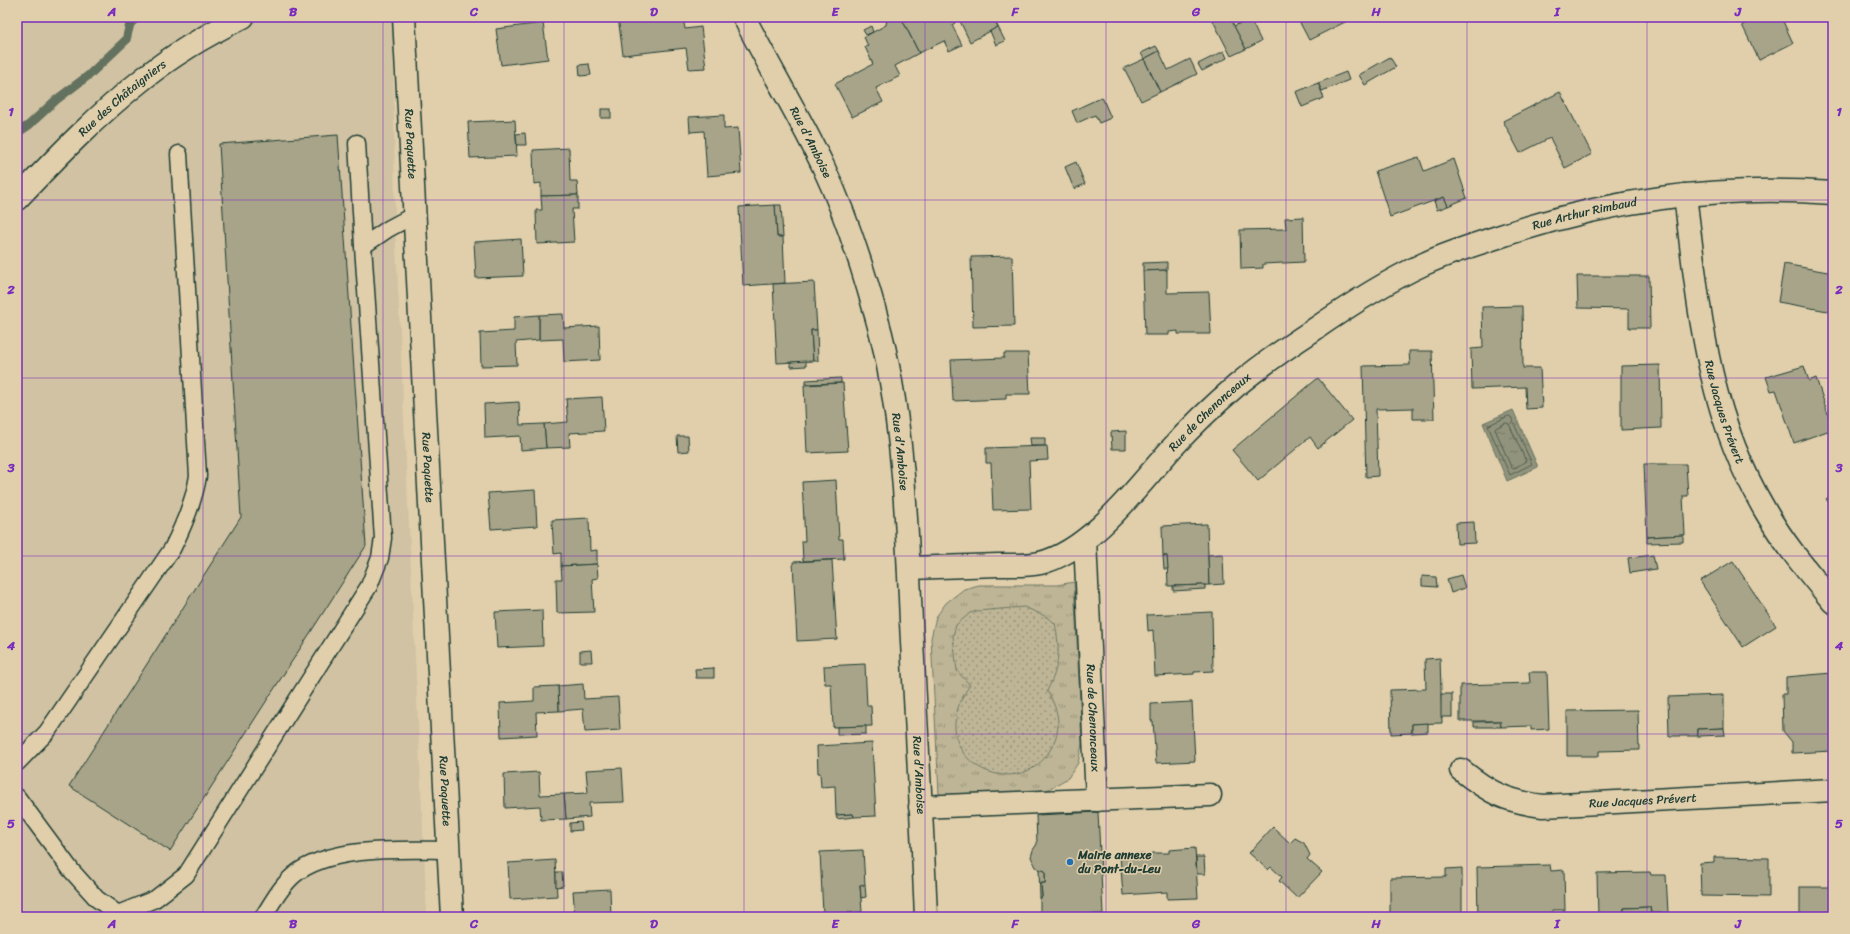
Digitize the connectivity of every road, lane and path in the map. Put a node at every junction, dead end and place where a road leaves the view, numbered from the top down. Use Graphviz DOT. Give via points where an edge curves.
graph roads {
  1 [pos="243,17"];
  2 [pos="404,17"];
  3 [pos="744,17"];
  4 [pos="357,143"];
  5 [pos="179,154"];
  6 [pos="1833,193"];
  7 [pos="1684,195"];
  8 [pos="17,198"];
  9 [pos="414,215"];
  10 [pos="363,246"];
  11 [pos="1352,304"];
  12 [pos="1085,540"];
  13 [pos="909,568"];
  14 [pos="1833,602"];
  15 [pos="17,763"];
  16 [pos="1461,770"];
  17 [pos="1833,790"];
  18 [pos="1210,795"];
  19 [pos="17,797"];
  20 [pos="1097,800"];
  21 [pos="920,807"];
  22 [pos="448,850"];
  23 [pos="120,915"];
  24 [pos="263,917"];
  25 [pos="452,917"];
  26 [pos="926,917"];
  1 -- 8 [label="street, Rue des Châtaigniers" via="201,39 142,79 84,131"];
  2 -- 9 [label="street, Rue Paquette"];
  3 -- 13 [label="street, Rue d'Amboise" via="822,164 845,218 864,277 881,334 897,414"];
  4 -- 10 [label="lane"];
  5 -- 15 [label="lane" via="198,476 195,496 168,556 47,732"];
  6 -- 7 [label="street, Rue Arthur Rimbaud" via="1741,190"];
  7 -- 11 [label="street, Rue Arthur Rimbaud" via="1605,206 1522,229 1424,264"];
  7 -- 14 [label="street, Rue Jacques Prévert" via="1702,332 1716,395 1731,439 1749,482 1766,513"];
  9 -- 10 [label="lane"];
  9 -- 22 [label="street, Rue Paquette"];
  10 -- 23 [label="lane" via="383,538 380,558 369,586 186,875 155,899"];
  11 -- 12 [label="street, Rue de Chenonceaux" via="1231,391 1190,429 1113,514"];
  12 -- 13 [label="street, Rue de Chenonceaux" via="1058,556 1039,563"];
  12 -- 20 [label="street, Rue de Chenonceaux"];
  13 -- 21 [label="street, Rue d'Amboise"];
  16 -- 17 [label="street, Rue Jacques Prévert" via="1485,789 1514,801 1543,806"];
  18 -- 20 [label="street"];
  19 -- 23 [label="lane" via="71,870 97,899"];
  20 -- 21 [label="street"];
  21 -- 26 [label="street, Rue d'Amboise"];
  22 -- 24 [label="lane" via="376,850 313,864 294,875 274,898"];
  22 -- 25 [label="street, Rue Paquette"];
}
